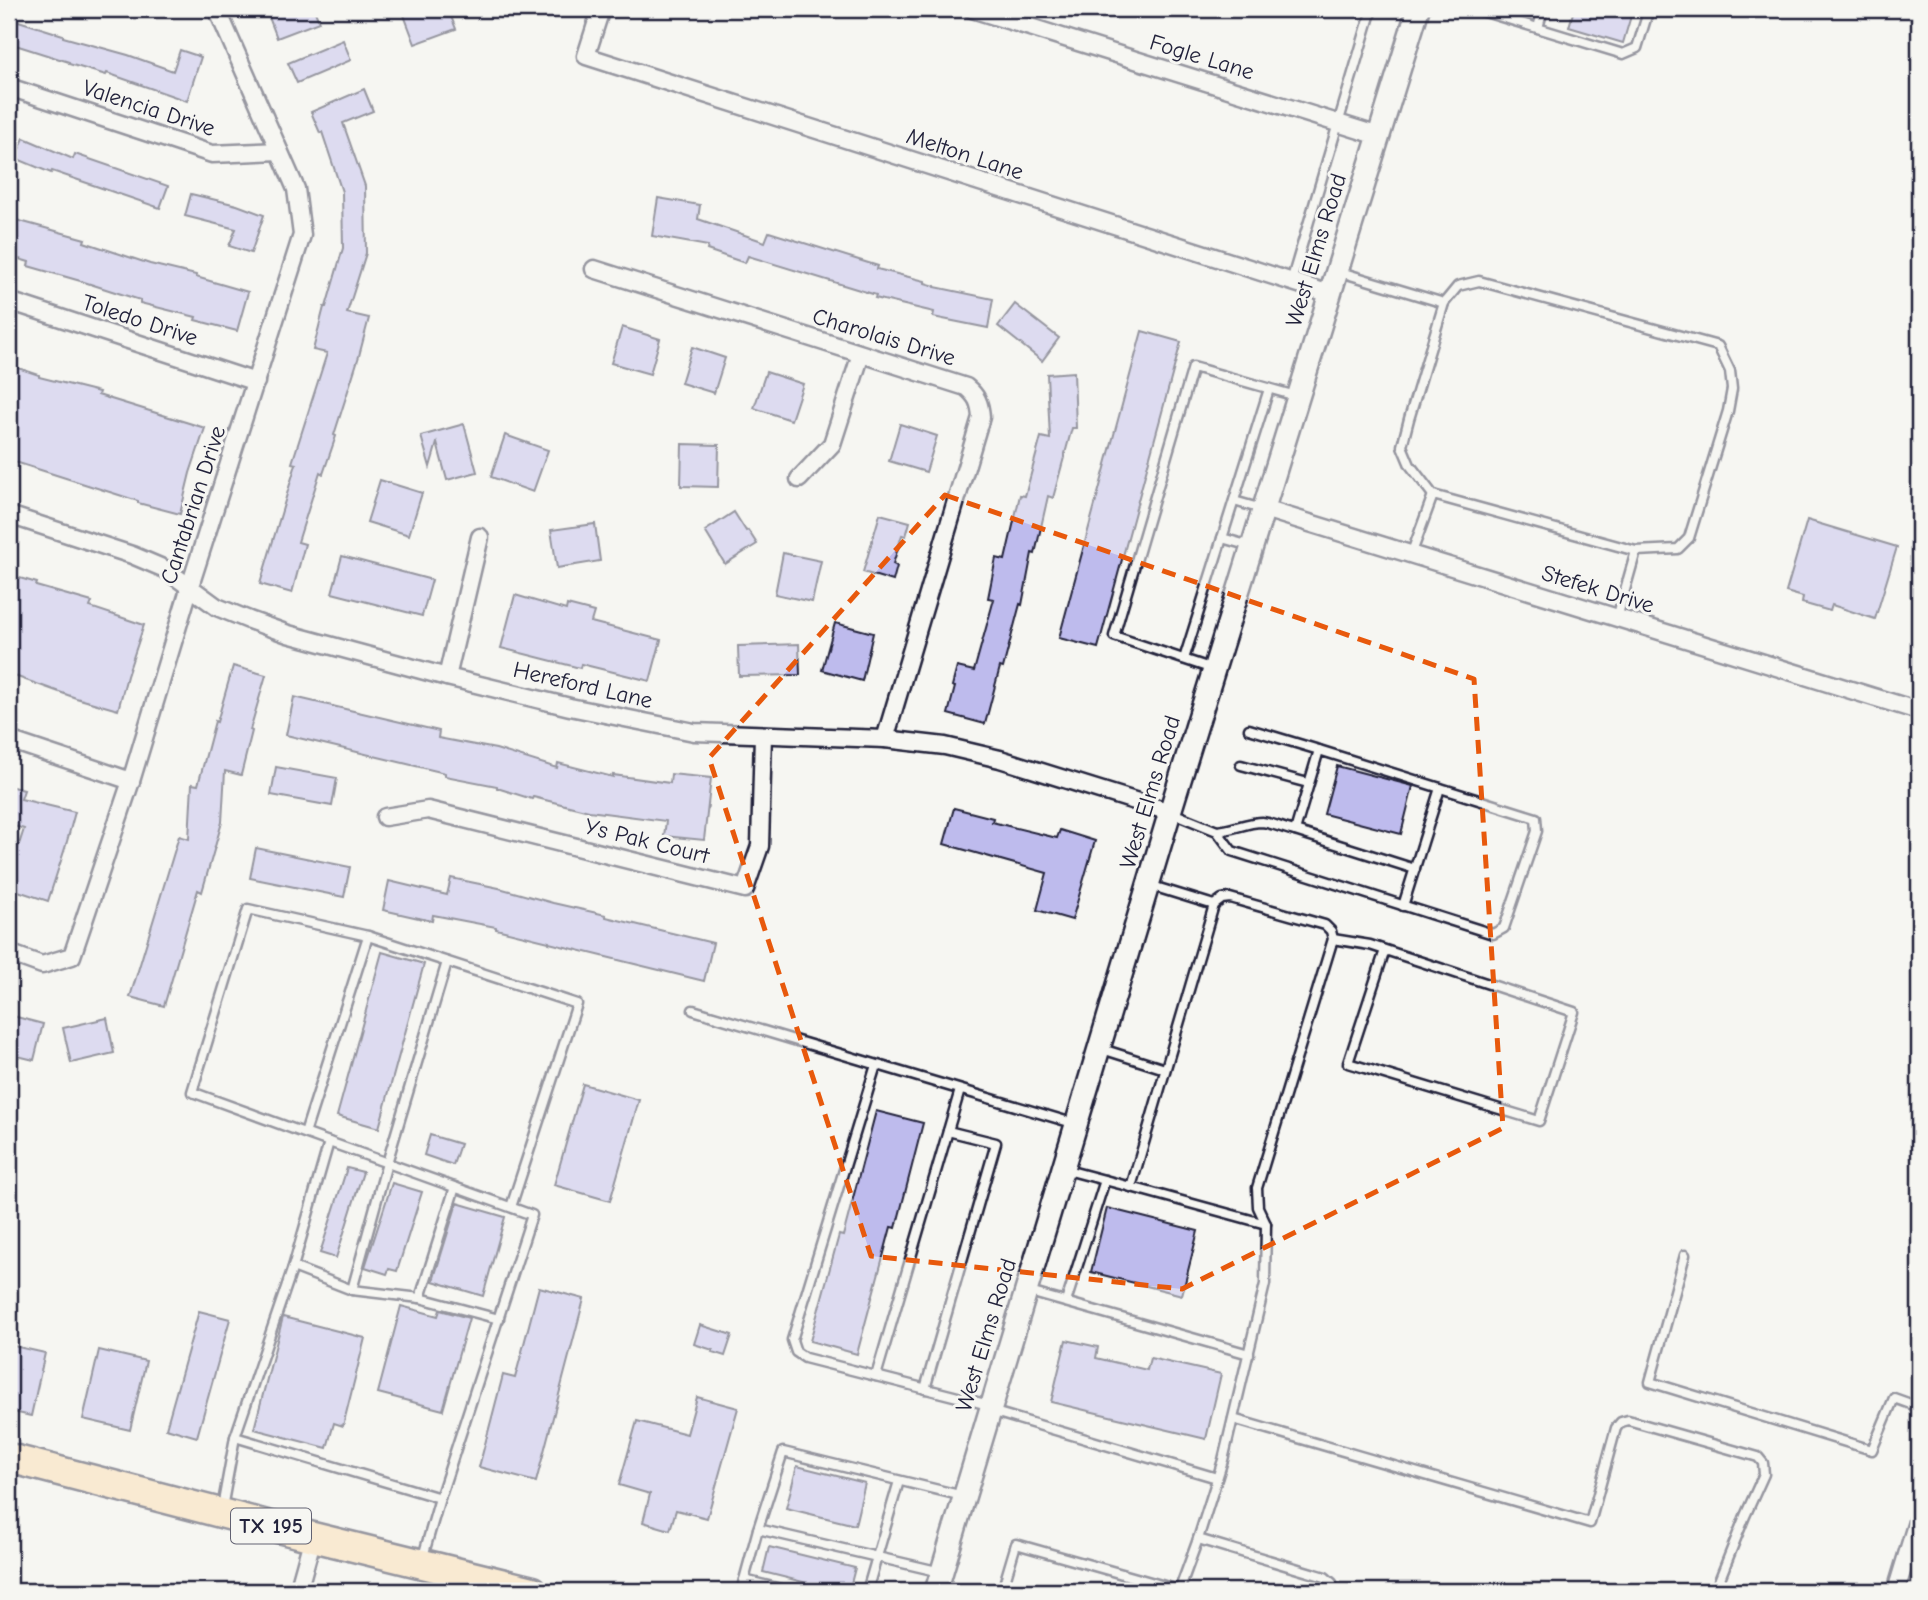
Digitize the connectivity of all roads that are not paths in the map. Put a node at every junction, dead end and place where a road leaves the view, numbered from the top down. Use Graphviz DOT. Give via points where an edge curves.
graph roads {
  1 [pos="217,9"];
  2 [pos="601,9"];
  3 [pos="972,9"];
  4 [pos="1372,9"];
  5 [pos="1418,9"];
  6 [pos="1477,9"];
  7 [pos="1543,9"];
  8 [pos="1649,9"];
  9 [pos="1538,28"];
  10 [pos="9,87"];
  11 [pos="1338,123"];
  12 [pos="1379,136"];
  13 [pos="279,151"];
  14 [pos="594,269"];
  15 [pos="1337,271"];
  16 [pos="1291,282"];
  17 [pos="1330,295"];
  18 [pos="9,301"];
  19 [pos="1444,303"];
  20 [pos="861,354"];
  21 [pos="256,382"];
  22 [pos="1269,389"];
  23 [pos="1298,397"];
  24 [pos="799,479"];
  25 [pos="1433,495"];
  26 [pos="1234,501"];
  27 [pos="1264,509"];
  28 [pos="9,515"];
  29 [pos="480,537"];
  30 [pos="1222,538"];
  31 [pos="1252,547"];
  32 [pos="1636,551"];
  33 [pos="1411,555"];
  34 [pos="190,586"];
  35 [pos="1617,618"];
  36 [pos="1184,659"];
  37 [pos="1216,670"];
  38 [pos="447,677"];
  39 [pos="1919,686"];
  40 [pos="1916,710"];
  41 [pos="1249,729"];
  42 [pos="763,735"];
  43 [pos="885,739"];
  44 [pos="9,740"];
  45 [pos="1319,750"];
  46 [pos="1241,765"];
  47 [pos="131,781"];
  48 [pos="1308,783"];
  49 [pos="1440,788"];
  50 [pos="1170,812"];
  51 [pos="385,817"];
  52 [pos="1217,831"];
  53 [pos="1295,831"];
  54 [pos="1415,869"];
  55 [pos="1149,885"];
  56 [pos="1214,905"];
  57 [pos="1403,906"];
  58 [pos="368,936"];
  59 [pos="1333,939"];
  60 [pos="1385,950"];
  61 [pos="9,953"];
  62 [pos="447,962"];
  63 [pos="693,1010"];
  64 [pos="1100,1048"];
  65 [pos="876,1065"];
  66 [pos="1166,1069"];
  67 [pos="960,1090"];
  68 [pos="1077,1124"];
  69 [pos="948,1131"];
  70 [pos="305,1133"];
  71 [pos="329,1142"];
  72 [pos="387,1163"];
  73 [pos="1063,1169"];
  74 [pos="1105,1180"];
  75 [pos="455,1187"];
  76 [pos="1131,1187"];
  77 [pos="511,1207"];
  78 [pos="1266,1224"];
  79 [pos="1685,1255"];
  80 [pos="293,1268"];
  81 [pos="352,1290"];
  82 [pos="1026,1291"];
  83 [pos="420,1298"];
  84 [pos="1066,1302"];
  85 [pos="499,1319"];
  86 [pos="1249,1354"];
  87 [pos="876,1376"];
  88 [pos="925,1388"];
  89 [pos="1919,1407"];
  90 [pos="991,1408"];
  91 [pos="1233,1419"];
  92 [pos="235,1437"];
  93 [pos="9,1458"];
  94 [pos="1217,1478"];
  95 [pos="898,1480"];
  96 [pos="965,1497"];
  97 [pos="440,1498"];
  98 [pos="221,1512"];
  99 [pos="1919,1515"];
  100 [pos="758,1529"];
  101 [pos="313,1537"];
  102 [pos="1198,1539"];
  103 [pos="878,1557"];
  104 [pos="422,1563"];
  105 [pos="744,1580"];
  106 [pos="939,1582"];
  107 [pos="298,1591"];
  108 [pos="533,1591"];
  109 [pos="741,1591"];
  110 [pos="789,1591"];
  111 [pos="867,1591"];
  112 [pos="1002,1591"];
  113 [pos="1179,1591"];
  114 [pos="1333,1591"];
  115 [pos="1715,1591"];
  116 [pos="1896,1591"];
  1 -- 13 [label="street, Cantabrian Drive"];
  2 -- 16 [label="street, Melton Lane" via="586,56"];
  3 -- 11 [label="street, Fogle Lane"];
  4 -- 11 [label="lane"];
  5 -- 12 [label="main road, West Elms Road"];
  6 -- 9 [label="lane"];
  7 -- 9 [label="lane"];
  8 -- 9 [label="lane" via="1637,48 1623,54"];
  10 -- 13 [label="street, Valencia Drive" via="212,155"];
  11 -- 12 [label="street, Fogle Lane"];
  11 -- 16 [label="lane"];
  12 -- 15 [label="main road, West Elms Road"];
  13 -- 21 [label="street, Cantabrian Drive" via="296,189 302,235"];
  14 -- 20 [label="street, Charolais Drive"];
  15 -- 17 [label="main road, West Elms Road"];
  15 -- 19 [label="lane"];
  16 -- 17 [label="street, Melton Lane"];
  17 -- 23 [label="main road, West Elms Road"];
  18 -- 21 [label="street, Toledo Drive"];
  19 -- 25 [label="lane" via="1402,446"];
  19 -- 32 [label="lane" via="1458,286 1479,281 1718,346 1730,371 1732,389 1689,538 1678,549"];
  20 -- 24 [label="street" via="832,444"];
  20 -- 43 [label="street, Charolais Drive" via="966,387 976,395 981,417"];
  21 -- 34 [label="street, Cantabrian Drive"];
  22 -- 23 [label="lane"];
  22 -- 26 [label="lane"];
  22 -- 36 [label="lane" via="1193,367 1114,636"];
  23 -- 27 [label="main road, West Elms Road"];
  25 -- 32 [label="lane"];
  25 -- 33 [label="lane"];
  26 -- 27 [label="lane"];
  26 -- 30 [label="lane"];
  27 -- 31 [label="main road, West Elms Road"];
  27 -- 33 [label="street, Stefek Drive"];
  28 -- 34 [label="street, Hereford Lane" via="132,555"];
  29 -- 38 [label="street"];
  30 -- 31 [label="lane"];
  30 -- 36 [label="lane"];
  31 -- 37 [label="main road, West Elms Road"];
  32 -- 35 [label="lane"];
  33 -- 35 [label="street, Stefek Drive"];
  34 -- 38 [label="street, Hereford Lane" via="217,607 288,635"];
  34 -- 47 [label="street, Cantabrian Drive"];
  35 -- 40 [label="street, Stefek Drive"];
  36 -- 37 [label="lane"];
  37 -- 50 [label="main road, West Elms Road"];
  38 -- 42 [label="street, Hereford Lane" via="694,732"];
  39 -- 40 [label="lane"];
  41 -- 45 [label="lane"];
  42 -- 43 [label="street, Hereford Lane"];
  42 -- 51 [label="street, Ys Pak Court" via="760,846 745,889 428,810"];
  43 -- 50 [label="street, Hereford Lane" via="1000,759"];
  44 -- 47 [label="street"];
  45 -- 48 [label="lane"];
  45 -- 49 [label="lane"];
  46 -- 48 [label="lane"];
  47 -- 61 [label="street, Cantabrian Drive" via="72,956 42,965"];
  48 -- 53 [label="lane"];
  49 -- 54 [label="lane"];
  49 -- 57 [label="lane" via="1536,818 1537,831 1504,929 1493,934"];
  50 -- 52 [label="lane"];
  50 -- 55 [label="main road, West Elms Road"];
  52 -- 53 [label="lane" via="1262,822"];
  52 -- 57 [label="lane" via="1231,851"];
  53 -- 54 [label="lane"];
  54 -- 57 [label="lane"];
  55 -- 56 [label="lane"];
  55 -- 64 [label="main road, West Elms Road"];
  56 -- 59 [label="lane" via="1230,898 1325,925"];
  56 -- 66 [label="lane"];
  58 -- 62 [label="lane"];
  58 -- 70 [label="lane"];
  58 -- 70 [label="lane" via="248,909 192,1091"];
  59 -- 60 [label="lane"];
  59 -- 78 [label="lane" via="1257,1188 1258,1207"];
  60 -- 60 [label="lane" via="1574,1012 1539,1121 1348,1062"];
  62 -- 72 [label="lane"];
  62 -- 77 [label="lane" via="577,1004"];
  63 -- 65 [label="lane"];
  64 -- 66 [label="lane"];
  64 -- 68 [label="main road, West Elms Road"];
  65 -- 67 [label="lane"];
  65 -- 87 [label="lane" via="792,1340 796,1352 805,1358"];
  66 -- 76 [label="lane"];
  67 -- 68 [label="lane"];
  67 -- 69 [label="lane"];
  68 -- 73 [label="main road, West Elms Road"];
  69 -- 87 [label="lane"];
  69 -- 88 [label="lane" via="996,1143"];
  70 -- 71 [label="lane"];
  71 -- 72 [label="lane"];
  71 -- 80 [label="lane"];
  72 -- 75 [label="lane"];
  72 -- 81 [label="lane"];
  73 -- 74 [label="lane"];
  73 -- 82 [label="main road, West Elms Road"];
  74 -- 76 [label="lane"];
  74 -- 84 [label="lane"];
  75 -- 77 [label="lane"];
  75 -- 83 [label="lane"];
  76 -- 78 [label="lane"];
  77 -- 85 [label="lane" via="533,1215"];
  78 -- 86 [label="lane" via="1265,1284"];
  79 -- 89 [label="lane" via="1650,1381 1872,1450 1894,1398"];
  80 -- 81 [label="lane"];
  80 -- 92 [label="lane"];
  81 -- 83 [label="lane"];
  82 -- 84 [label="lane"];
  82 -- 90 [label="main road, West Elms Road"];
  83 -- 85 [label="lane"];
  84 -- 86 [label="lane"];
  85 -- 97 [label="lane"];
  86 -- 91 [label="lane"];
  87 -- 88 [label="lane"];
  88 -- 90 [label="lane"];
  90 -- 94 [label="lane"];
  90 -- 96 [label="main road, West Elms Road"];
  91 -- 94 [label="lane"];
  91 -- 115 [label="lane" via="1590,1523 1621,1422 1628,1420 1758,1457 1764,1474"];
  92 -- 97 [label="lane"];
  92 -- 98 [label="lane"];
  93 -- 98 [label="highway, TX 195"];
  94 -- 102 [label="lane"];
  95 -- 96 [label="lane"];
  95 -- 100 [label="lane" via="783,1452"];
  95 -- 103 [label="lane"];
  96 -- 106 [label="main road, West Elms Road"];
  97 -- 104 [label="lane"];
  98 -- 101 [label="highway, TX 195"];
  99 -- 116 [label="street"];
  100 -- 103 [label="lane"];
  100 -- 105 [label="lane"];
  101 -- 104 [label="highway, TX 195"];
  101 -- 107 [label="street"];
  102 -- 113 [label="lane"];
  102 -- 114 [label="lane" via="1325,1577"];
  103 -- 106 [label="lane"];
  103 -- 111 [label="lane"];
  104 -- 108 [label="highway, TX 195"];
  105 -- 109 [label="lane"];
  105 -- 110 [label="lane"];
  112 -- 113 [label="lane" via="1016,1544"];
}
